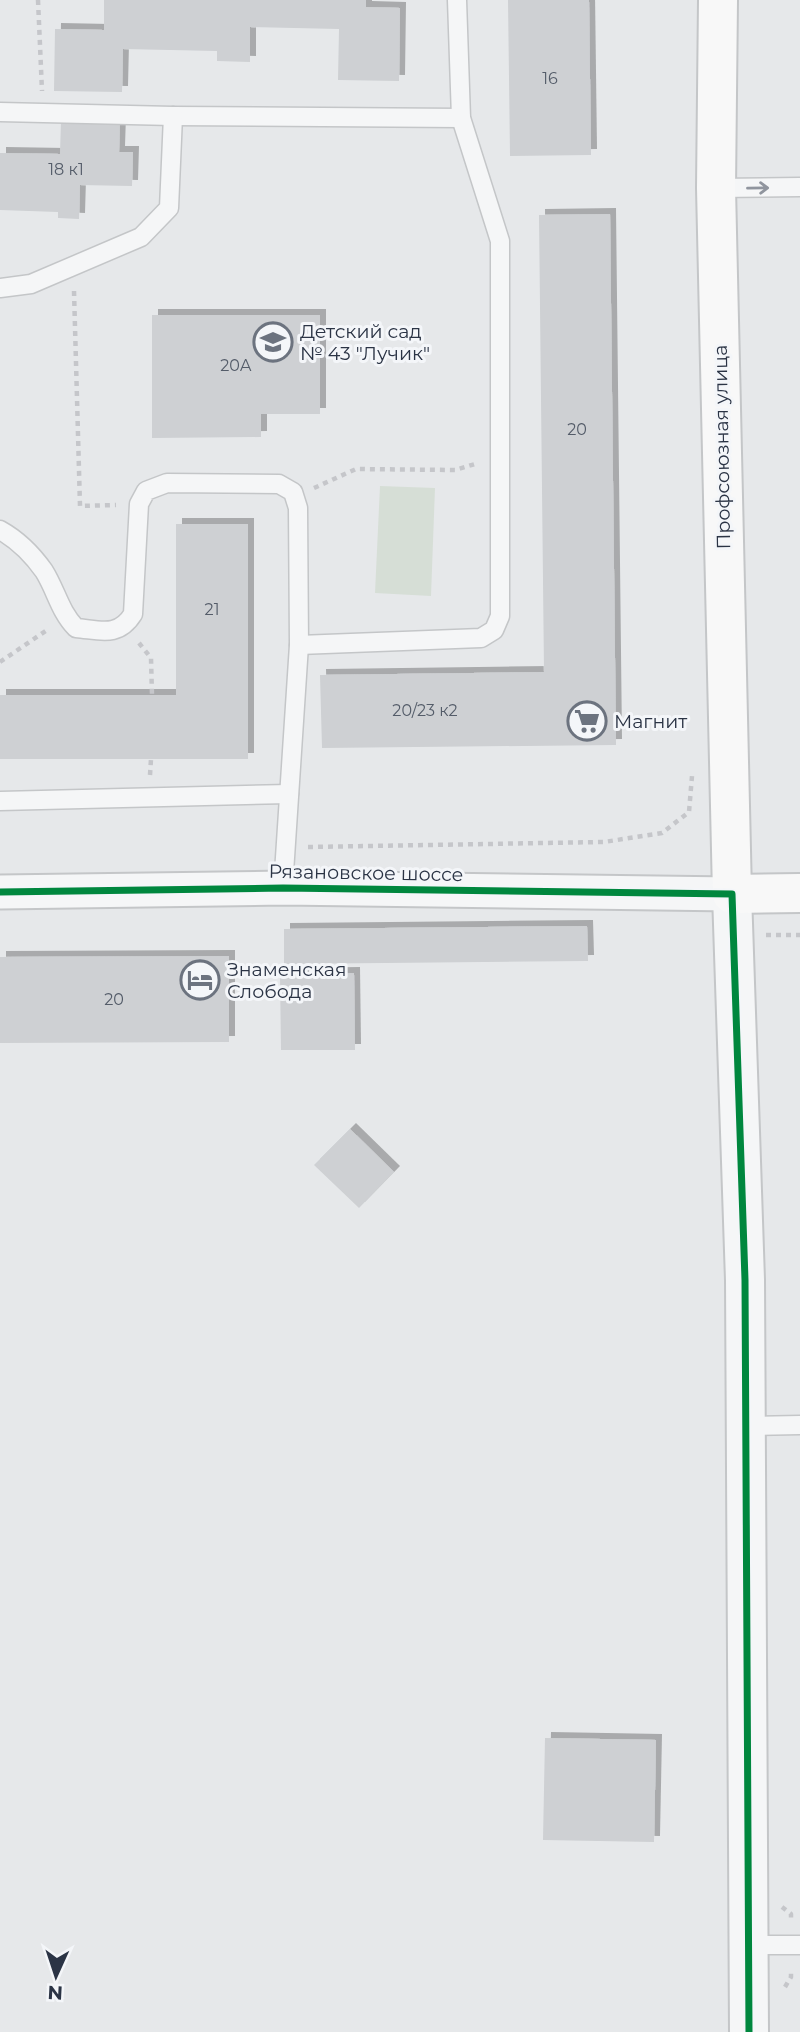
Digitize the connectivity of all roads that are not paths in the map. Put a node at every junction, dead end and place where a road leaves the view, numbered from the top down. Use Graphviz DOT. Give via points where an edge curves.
graph roads {
  1 [pos="457,0"];
  2 [pos="718,0"];
  3 [pos="0,112"];
  4 [pos="173,117"];
  5 [pos="461,118"];
  6 [pos="800,187"];
  7 [pos="716,188"];
  8 [pos="0,288"];
  9 [pos="0,530"];
  10 [pos="299,645"];
  11 [pos="289,794"];
  12 [pos="0,800"];
  13 [pos="283,888"];
  14 [pos="0,892"];
  15 [pos="800,892"];
  16 [pos="732,894"];
  17 [pos="800,1425"];
  18 [pos="746,1426"];
  19 [pos="748,1945"];
  20 [pos="800,1945"];
  21 [pos="749,2032"];
  1 -- 5 [label="lane"];
  2 -- 7 [label="main road, Профсоюзная улица"];
  3 -- 4 [label="lane"];
  4 -- 5 [label="lane"];
  4 -- 8 [label="lane" via="169,208 141,237 31,284"];
  5 -- 10 [label="lane" via="500,241 500,616 494,630 481,638"];
  7 -- 6 [label="lane, one-way"];
  7 -- 16 [label="main road, Профсоюзная улица"];
  9 -- 10 [label="lane" via="18,541 44,571 65,617 76,628 112,631 126,626 133,614 139,504 146,491 167,483 279,485 293,492 298,508"];
  10 -- 11 [label="lane"];
  11 -- 12 [label="lane"];
  11 -- 13 [label="lane"];
  13 -- 14 [label="street, Рязановское шоссе"];
  13 -- 16 [label="street, Рязановское шоссе"];
  15 -- 16 [label="main road, Рязановское шоссе"];
  16 -- 18 [label="street"];
  17 -- 18 [label="lane"];
  18 -- 19 [label="street"];
  19 -- 20 [label="lane"];
  19 -- 21 [label="street"];
}
